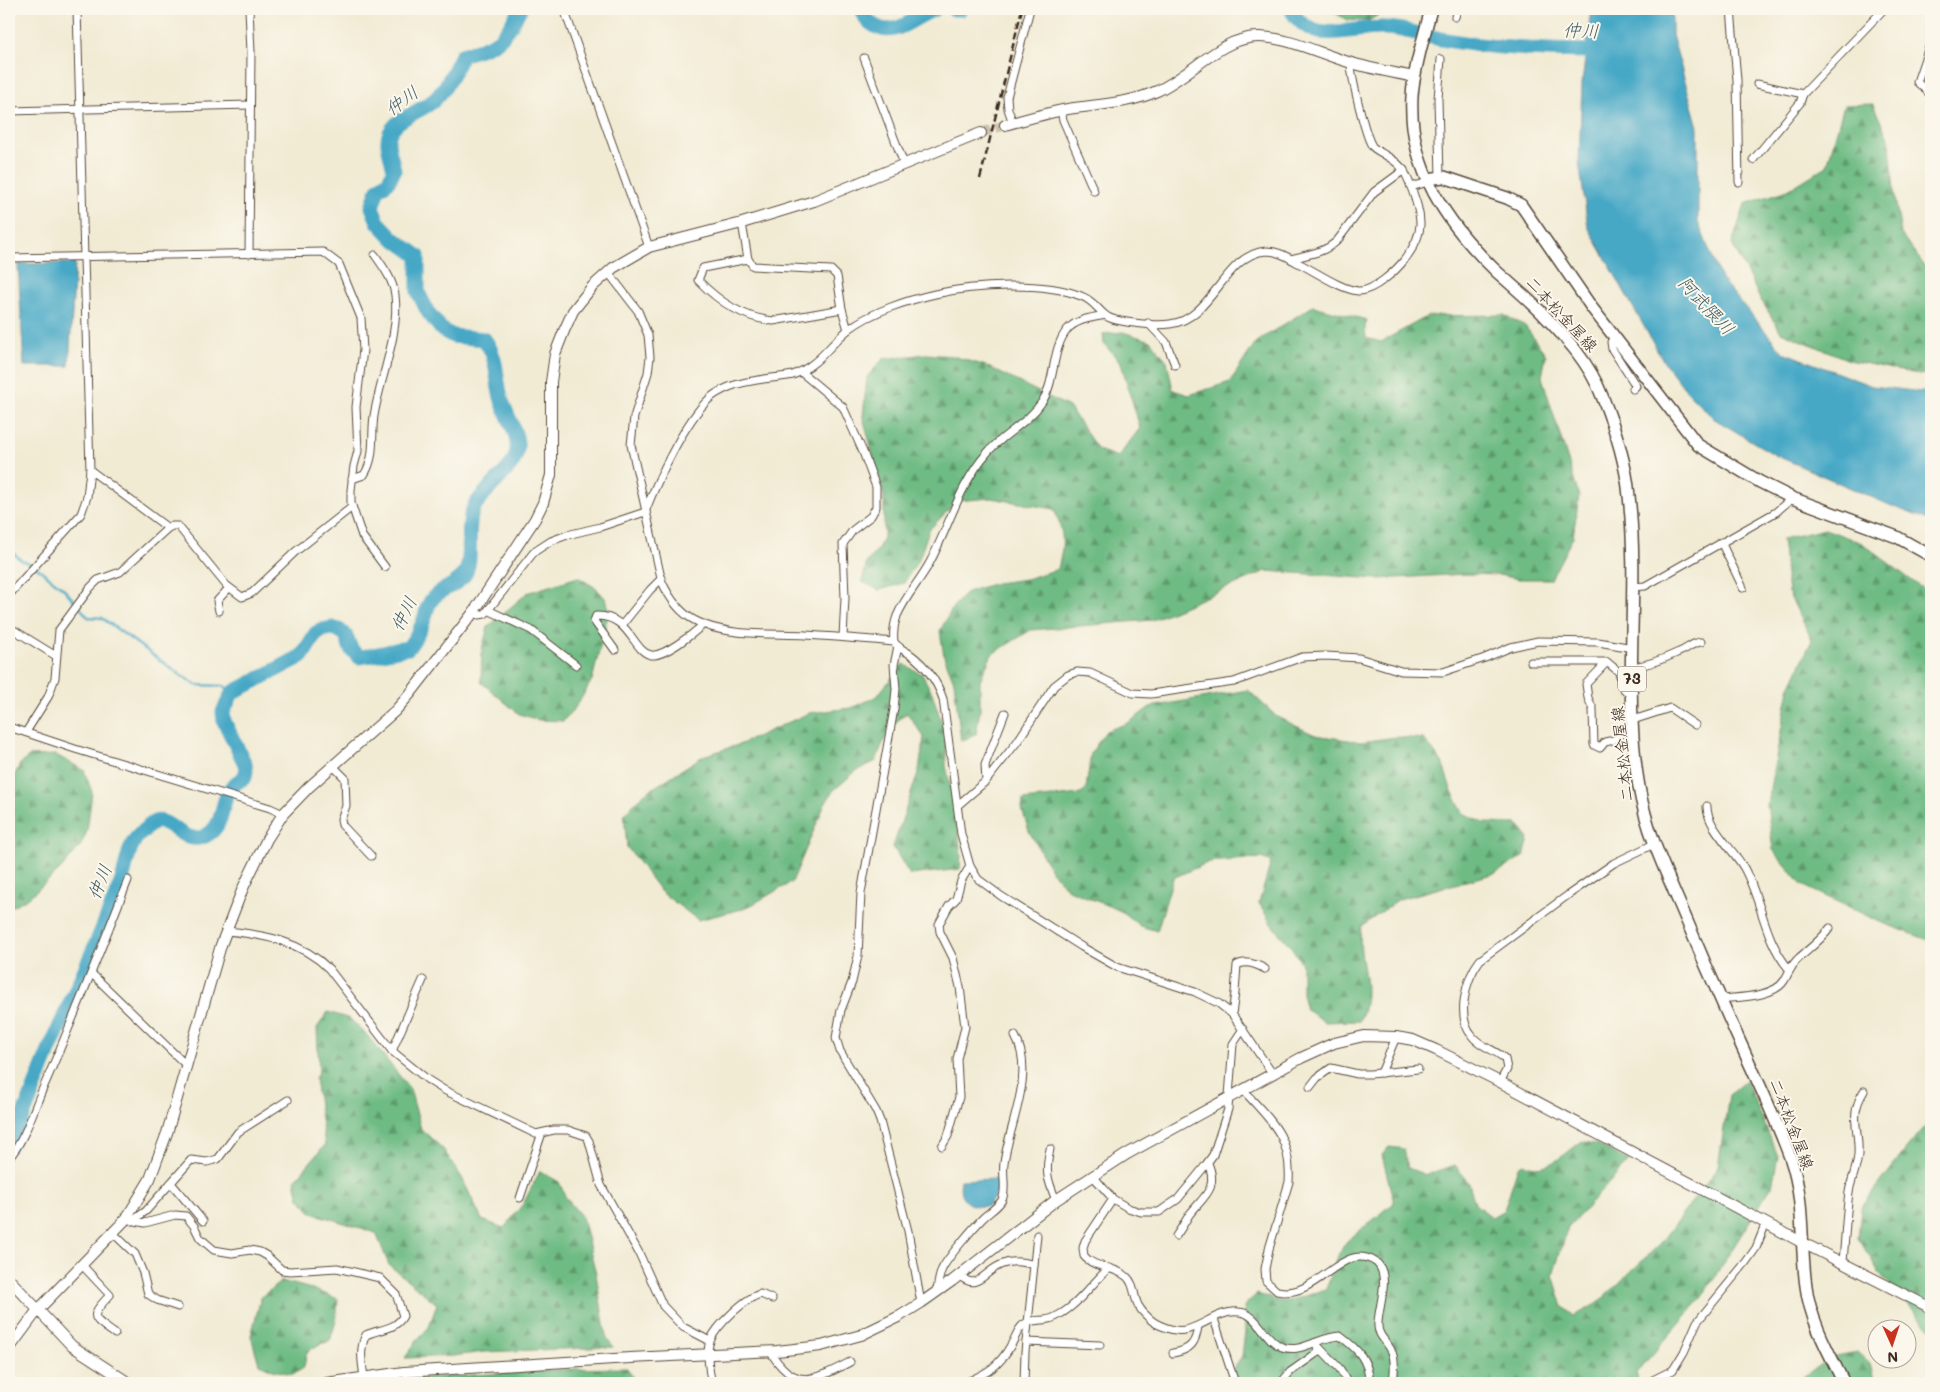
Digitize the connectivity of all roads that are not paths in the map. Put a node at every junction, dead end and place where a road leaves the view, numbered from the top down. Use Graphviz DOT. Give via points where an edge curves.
graph roads {
  1 [pos="77,9"];
  2 [pos="249,9"];
  3 [pos="564,9"];
  4 [pos="1030,9"];
  5 [pos="1431,9"];
  6 [pos="1457,9"];
  7 [pos="1730,9"];
  8 [pos="1884,9"];
  9 [pos="1455,17"];
  10 [pos="1931,41"];
  11 [pos="864,58"];
  12 [pos="1441,59"];
  13 [pos="1351,63"];
  14 [pos="1415,77"];
  15 [pos="1758,84"];
  16 [pos="1803,94"];
  17 [pos="1931,95"];
  18 [pos="250,105"];
  19 [pos="80,109"];
  20 [pos="1061,110"];
  21 [pos="9,111"];
  22 [pos="1009,124"];
  23 [pos="981,133"];
  24 [pos="1752,160"];
  25 [pos="904,164"];
  26 [pos="1404,170"];
  27 [pos="1440,177"];
  28 [pos="1428,182"];
  29 [pos="1739,182"];
  30 [pos="1411,187"];
  31 [pos="1094,191"];
  32 [pos="742,223"];
  33 [pos="649,247"];
  34 [pos="249,254"];
  35 [pos="375,255"];
  36 [pos="85,256"];
  37 [pos="9,258"];
  38 [pos="1291,258"];
  39 [pos="748,259"];
  40 [pos="608,272"];
  41 [pos="842,309"];
  42 [pos="1105,316"];
  43 [pos="1148,323"];
  44 [pos="848,330"];
  45 [pos="1614,337"];
  46 [pos="1175,365"];
  47 [pos="801,372"];
  48 [pos="1633,389"];
  49 [pos="90,470"];
  50 [pos="352,479"];
  51 [pos="1792,498"];
  52 [pos="352,507"];
  53 [pos="645,512"];
  54 [pos="168,528"];
  55 [pos="1721,542"];
  56 [pos="1931,556"];
  57 [pos="385,567"];
  58 [pos="662,578"];
  59 [pos="1632,587"];
  60 [pos="229,588"];
  61 [pos="1743,588"];
  62 [pos="9,595"];
  63 [pos="488,610"];
  64 [pos="219,611"];
  65 [pos="473,612"];
  66 [pos="704,624"];
  67 [pos="622,625"];
  68 [pos="9,627"];
  69 [pos="843,637"];
  70 [pos="1701,642"];
  71 [pos="896,644"];
  72 [pos="1633,648"];
  73 [pos="615,650"];
  74 [pos="56,656"];
  75 [pos="1531,662"];
  76 [pos="1607,662"];
  77 [pos="576,665"];
  78 [pos="1632,667"];
  79 [pos="1632,697"];
  80 [pos="1005,713"];
  81 [pos="1633,722"];
  82 [pos="1695,725"];
  83 [pos="9,727"];
  84 [pos="26,732"];
  85 [pos="334,767"];
  86 [pos="986,781"];
  87 [pos="958,805"];
  88 [pos="1707,806"];
  89 [pos="283,814"];
  90 [pos="1654,844"];
  91 [pos="371,856"];
  92 [pos="970,866"];
  93 [pos="128,880"];
  94 [pos="1830,928"];
  95 [pos="228,930"];
  96 [pos="1265,969"];
  97 [pos="1789,969"];
  98 [pos="92,974"];
  99 [pos="423,980"];
  100 [pos="1721,999"];
  101 [pos="1232,1014"];
  102 [pos="1243,1029"];
  103 [pos="1015,1036"];
  104 [pos="1396,1037"];
  105 [pos="392,1051"];
  106 [pos="186,1065"];
  107 [pos="1418,1069"];
  108 [pos="1272,1072"];
  109 [pos="1381,1074"];
  110 [pos="1500,1082"];
  111 [pos="1310,1087"];
  112 [pos="1243,1090"];
  113 [pos="1864,1091"];
  114 [pos="1230,1098"];
  115 [pos="288,1100"];
  116 [pos="542,1133"];
  117 [pos="942,1146"];
  118 [pos="1050,1149"];
  119 [pos="9,1158"];
  120 [pos="1208,1163"];
  121 [pos="1092,1175"];
  122 [pos="170,1183"];
  123 [pos="520,1198"];
  124 [pos="1056,1200"];
  125 [pos="1113,1200"];
  126 [pos="129,1220"];
  127 [pos="202,1221"];
  128 [pos="1766,1223"];
  129 [pos="112,1233"];
  130 [pos="1038,1235"];
  131 [pos="1176,1236"];
  132 [pos="1803,1243"];
  133 [pos="1843,1262"];
  134 [pos="81,1264"];
  135 [pos="1034,1265"];
  136 [pos="1109,1268"];
  137 [pos="959,1275"];
  138 [pos="9,1279"];
  139 [pos="937,1291"];
  140 [pos="772,1299"];
  141 [pos="920,1303"];
  142 [pos="178,1307"];
  143 [pos="1931,1308"];
  144 [pos="37,1311"];
  145 [pos="1214,1319"];
  146 [pos="1028,1321"];
  147 [pos="1198,1326"];
  148 [pos="115,1334"];
  149 [pos="710,1342"];
  150 [pos="1026,1342"];
  151 [pos="1315,1343"];
  152 [pos="1100,1345"];
  153 [pos="9,1349"];
  154 [pos="1321,1350"];
  155 [pos="770,1351"];
  156 [pos="1173,1353"];
  157 [pos="709,1354"];
  158 [pos="850,1362"];
  159 [pos="364,1378"];
  160 [pos="129,1383"];
  161 [pos="328,1383"];
  162 [pos="712,1383"];
  163 [pos="965,1383"];
  164 [pos="1024,1383"];
  165 [pos="1235,1383"];
  166 [pos="1281,1383"];
  167 [pos="1348,1383"];
  168 [pos="1370,1383"];
  169 [pos="1393,1383"];
  170 [pos="1647,1383"];
  171 [pos="1844,1383"];
  1 -- 19 [label="street"];
  2 -- 18 [label="street"];
  3 -- 33 [label="street"];
  4 -- 22 [label="street" via="1007,97"];
  5 -- 14 [label="main road, 二本松金屋線 / 73"];
  6 -- 9 [label="street"];
  7 -- 29 [label="street" via="1737,80"];
  8 -- 16 [label="street"];
  10 -- 17 [label="street" via="1918,82"];
  11 -- 25 [label="street"];
  12 -- 27 [label="street" via="1438,99"];
  13 -- 14 [label="street"];
  13 -- 20 [label="street" via="1286,42 1250,38 1223,47 1185,75 1151,94 1124,102"];
  13 -- 26 [label="street" via="1372,146 1398,162"];
  14 -- 28 [label="main road, 二本松金屋線 / 73" via="1412,115 1421,164"];
  15 -- 16 [label="street"];
  16 -- 24 [label="street" via="1800,104"];
  18 -- 19 [label="street"];
  18 -- 34 [label="street"];
  19 -- 21 [label="street"];
  19 -- 36 [label="street"];
  20 -- 22 [label="street"];
  20 -- 31 [label="street"];
  23 -- 25 [label="street"];
  25 -- 32 [label="street" via="814,201"];
  26 -- 30 [label="street"];
  26 -- 38 [label="street" via="1374,192 1330,247"];
  27 -- 28 [label="main road"];
  27 -- 45 [label="main road, 二本松金屋線" via="1520,205"];
  28 -- 30 [label="street"];
  28 -- 59 [label="main road, 二本松金屋線 / 73" via="1458,230 1573,345 1596,379 1613,423 1627,478"];
  30 -- 38 [label="street" via="1421,220 1415,244 1403,262 1372,287 1361,291 1349,289"];
  32 -- 33 [label="street"];
  32 -- 39 [label="street"];
  33 -- 40 [label="street"];
  34 -- 36 [label="street"];
  34 -- 50 [label="street" via="323,252 339,264 361,318 363,336 356,407 358,451"];
  35 -- 50 [label="street" via="394,288 397,310 374,416 370,462 364,475"];
  36 -- 37 [label="street"];
  36 -- 49 [label="street"];
  38 -- 43 [label="street" via="1271,252 1256,254 1236,265 1204,305 1188,318 1170,324"];
  39 -- 41 [label="street" via="753,266 831,270 837,276"];
  39 -- 41 [label="street" via="703,268 698,280 726,303 764,320"];
  40 -- 53 [label="street" via="638,311 648,335 648,373 634,417 631,445"];
  40 -- 65 [label="street" via="573,311 556,354 551,382 551,475 542,503"];
  41 -- 44 [label="street"];
  42 -- 43 [label="street"];
  42 -- 44 [label="street" via="1090,300 1066,291 1022,286 936,294 873,315"];
  42 -- 71 [label="street" via="1080,321 1068,328 1043,400 1027,419 987,453 970,476 929,565 897,615"];
  43 -- 46 [label="street" via="1166,342"];
  44 -- 47 [label="street" via="820,359"];
  45 -- 48 [label="street" via="1612,349 1636,386"];
  45 -- 51 [label="main road, 二本松金屋線" via="1698,445"];
  47 -- 53 [label="street" via="737,385 710,397 686,431 654,488"];
  47 -- 69 [label="street" via="843,407 876,488 876,507 871,516 843,544"];
  49 -- 54 [label="street"];
  49 -- 62 [label="street" via="81,514"];
  50 -- 52 [label="street"];
  51 -- 55 [label="street" via="1776,512"];
  51 -- 56 [label="main road, 二本松金屋線" via="1896,538"];
  52 -- 57 [label="street" via="362,536"];
  52 -- 60 [label="street" via="295,552 252,593 242,597"];
  53 -- 58 [label="street"];
  53 -- 63 [label="street" via="567,535 540,548"];
  54 -- 60 [label="street" via="178,526"];
  54 -- 74 [label="street" via="120,572 98,580 90,588 60,630"];
  55 -- 59 [label="street" via="1645,586"];
  55 -- 61 [label="street"];
  58 -- 66 [label="street" via="668,595 678,606 693,620"];
  58 -- 67 [label="street"];
  59 -- 72 [label="main road, 二本松金屋線 / 73"];
  60 -- 64 [label="street" via="217,601"];
  63 -- 65 [label="street" via="482,615"];
  63 -- 77 [label="street" via="531,630"];
  65 -- 85 [label="street" via="395,711"];
  66 -- 67 [label="street" via="668,650 653,656 646,653"];
  66 -- 69 [label="street" via="724,631"];
  67 -- 73 [label="street" via="600,616 596,616 594,621"];
  68 -- 74 [label="street"];
  69 -- 71 [label="street"];
  70 -- 78 [label="street" via="1694,642 1671,656"];
  71 -- 87 [label="street" via="928,670 941,692"];
  71 -- 141 [label="street" via="894,709 861,893 858,956 836,1038 840,1051 880,1121 908,1231"];
  72 -- 78 [label="main road, 二本松金屋線 / 73"];
  72 -- 86 [label="street" via="1598,642 1538,641 1511,647 1443,672 1401,671 1359,658 1302,657 1234,682 1151,694 1133,693 1090,673 1076,672 1054,686 1017,742"];
  74 -- 84 [label="street" via="56,678"];
  75 -- 76 [label="street"];
  76 -- 79 [label="street" via="1619,672 1623,688"];
  76 -- 81 [label="street" via="1586,684 1593,709 1594,745 1600,748 1605,742 1614,740"];
  78 -- 79 [label="main road, 二本松金屋線 / 73"];
  79 -- 81 [label="main road, 二本松金屋線 / 73"];
  80 -- 86 [label="street" via="985,765"];
  81 -- 82 [label="street" via="1670,708"];
  81 -- 90 [label="main road, 二本松金屋線 / 73" via="1639,788"];
  83 -- 84 [label="street"];
  84 -- 89 [label="street"];
  85 -- 89 [label="street"];
  85 -- 91 [label="street" via="345,778 346,806 342,825"];
  86 -- 87 [label="street"];
  87 -- 92 [label="street" via="961,834"];
  88 -- 97 [label="street" via="1711,821 1751,881 1776,951"];
  89 -- 95 [label="street" via="256,860"];
  90 -- 100 [label="main road, 二本松金屋線 / 73"];
  90 -- 110 [label="street" via="1614,863 1474,967 1465,998 1464,1021 1472,1037 1505,1060 1507,1069"];
  92 -- 101 [label="street" via="973,874 984,884 1117,967 1205,997"];
  92 -- 117 [label="street" via="956,899 939,924 953,958 965,1027 957,1059 959,1097"];
  93 -- 98 [label="street"];
  94 -- 97 [label="street"];
  95 -- 105 [label="street" via="289,943 317,958"];
  95 -- 106 [label="street"];
  96 -- 101 [label="street" via="1253,963 1237,965"];
  97 -- 100 [label="street" via="1784,982 1774,989 1762,994"];
  98 -- 106 [label="street"];
  98 -- 119 [label="street" via="24,1135"];
  99 -- 105 [label="street"];
  100 -- 132 [label="main road, 二本松金屋線 / 73" via="1793,1166 1800,1199"];
  101 -- 102 [label="street"];
  102 -- 108 [label="street"];
  102 -- 114 [label="street" via="1233,1044"];
  103 -- 139 [label="street" via="1023,1061 1022,1080 1004,1162 1004,1196 976,1225 943,1268"];
  104 -- 108 [label="street" via="1348,1039"];
  104 -- 109 [label="street"];
  104 -- 110 [label="street" via="1413,1040"];
  105 -- 116 [label="street" via="444,1090 533,1132"];
  106 -- 126 [label="street" via="158,1161"];
  107 -- 109 [label="street"];
  108 -- 112 [label="street"];
  109 -- 111 [label="street" via="1358,1074 1331,1068"];
  110 -- 128 [label="street"];
  112 -- 114 [label="street"];
  112 -- 169 [label="street" via="1281,1134 1289,1169 1289,1182 1266,1265 1266,1282 1277,1291 1300,1290 1314,1284 1348,1259 1362,1256 1377,1263 1382,1273 1383,1292 1377,1326 1393,1354"];
  113 -- 133 [label="street" via="1856,1109 1858,1154 1849,1191"];
  114 -- 120 [label="street"];
  114 -- 121 [label="street"];
  115 -- 122 [label="street" via="238,1132 218,1160 191,1160"];
  116 -- 123 [label="street"];
  116 -- 149 [label="street" via="568,1130 586,1136 601,1185 639,1253 663,1306 683,1327"];
  118 -- 124 [label="street" via="1047,1178"];
  120 -- 125 [label="street" via="1178,1199 1159,1212 1140,1212"];
  120 -- 131 [label="street" via="1212,1176 1208,1193"];
  121 -- 124 [label="street"];
  121 -- 125 [label="street"];
  122 -- 126 [label="street" via="146,1211"];
  122 -- 127 [label="street"];
  124 -- 137 [label="street"];
  125 -- 136 [label="street" via="1083,1248 1087,1260"];
  126 -- 129 [label="street"];
  126 -- 159 [label="street" via="146,1223 175,1215 186,1216 200,1238 214,1250 232,1254 250,1250 260,1252 282,1270 337,1268 380,1278 396,1294 403,1316 392,1327 366,1335 362,1348"];
  128 -- 132 [label="street"];
  128 -- 170 [label="street" via="1756,1248 1697,1322 1673,1370"];
  129 -- 134 [label="street"];
  129 -- 142 [label="street" via="135,1254 144,1273 148,1294"];
  130 -- 135 [label="street"];
  132 -- 133 [label="street"];
  132 -- 171 [label="main road, 二本松金屋線 / 73" via="1806,1290 1821,1334"];
  133 -- 143 [label="street"];
  134 -- 144 [label="street"];
  134 -- 148 [label="street" via="110,1295 96,1310 95,1316 100,1324"];
  135 -- 137 [label="street" via="1003,1264 972,1283"];
  135 -- 146 [label="street"];
  136 -- 146 [label="street" via="1071,1308 1054,1318"];
  136 -- 147 [label="street" via="1131,1281 1138,1307 1152,1321 1174,1331"];
  137 -- 139 [label="street"];
  138 -- 144 [label="street"];
  139 -- 141 [label="street"];
  140 -- 149 [label="street" via="761,1294 748,1299"];
  141 -- 155 [label="street" via="872,1331 840,1342"];
  144 -- 153 [label="street"];
  144 -- 160 [label="street" via="72,1346"];
  145 -- 147 [label="street"];
  145 -- 151 [label="street" via="1229,1312 1243,1312 1282,1347 1303,1347"];
  145 -- 165 [label="street"];
  146 -- 150 [label="street"];
  146 -- 163 [label="street" via="1021,1326 997,1365"];
  147 -- 156 [label="street" via="1191,1346"];
  149 -- 157 [label="street"];
  150 -- 152 [label="street"];
  150 -- 164 [label="street"];
  151 -- 154 [label="street"];
  151 -- 168 [label="street" via="1331,1336 1346,1340 1366,1363"];
  154 -- 166 [label="street" via="1290,1372"];
  154 -- 167 [label="street" via="1340,1369"];
  155 -- 157 [label="street"];
  155 -- 158 [label="street" via="778,1364 804,1380"];
  157 -- 159 [label="street" via="434,1370"];
  157 -- 162 [label="street"];
  159 -- 161 [label="street"];
}
